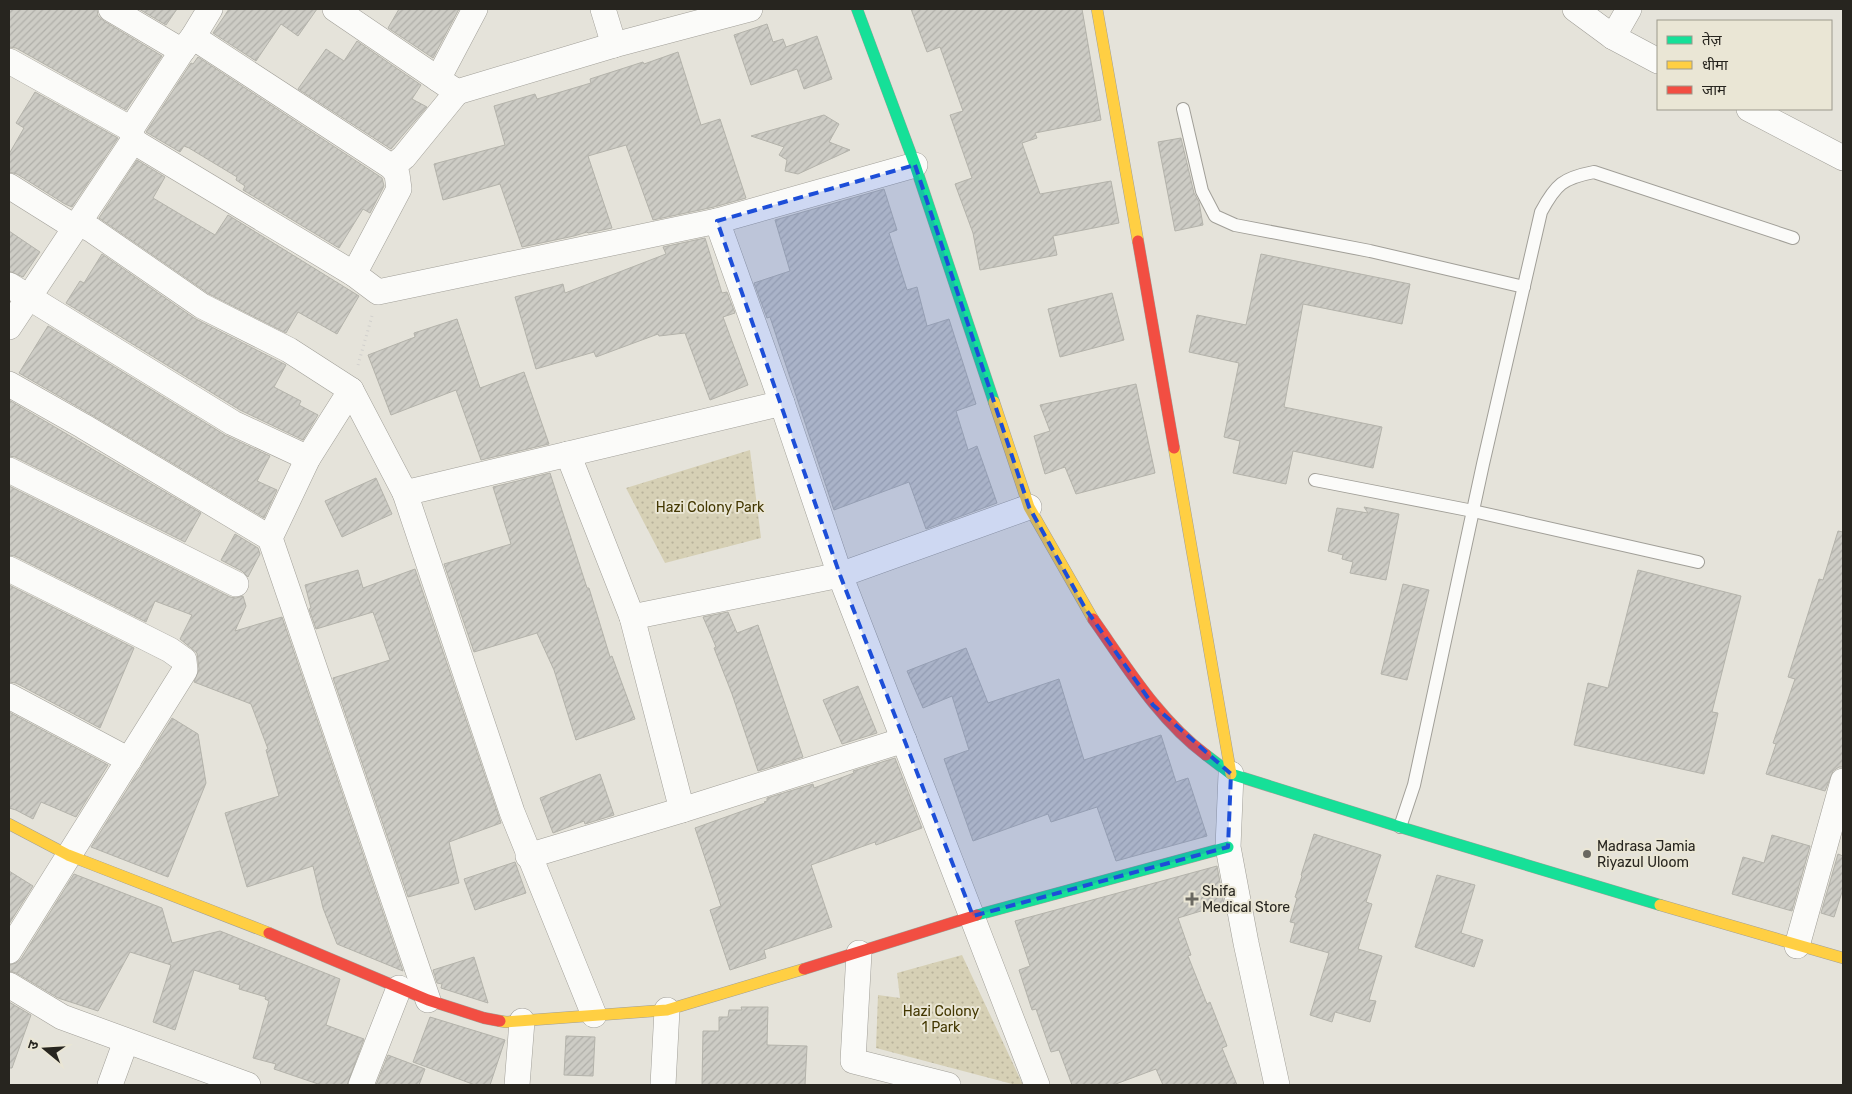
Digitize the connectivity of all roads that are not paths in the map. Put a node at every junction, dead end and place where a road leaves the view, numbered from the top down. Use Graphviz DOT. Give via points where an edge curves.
graph roads {
  1 [pos="111,9"];
  2 [pos="210,9"];
  3 [pos="335,9"];
  4 [pos="475,9"];
  5 [pos="603,9"];
  6 [pos="750,9"];
  7 [pos="857,9"];
  8 [pos="1097,9"];
  9 [pos="1575,9"];
  10 [pos="1629,9"];
  11 [pos="1613,37"];
  12 [pos="188,44"];
  13 [pos="614,44"];
  14 [pos="1657,60"];
  15 [pos="9,61"];
  16 [pos="448,86"];
  17 [pos="1183,109"];
  18 [pos="1751,110"];
  19 [pos="132,135"];
  20 [pos="1843,158"];
  21 [pos="915,165"];
  22 [pos="392,167"];
  23 [pos="9,186"];
  24 [pos="716,221"];
  25 [pos="78,225"];
  26 [pos="1793,238"];
  27 [pos="354,274"];
  28 [pos="1524,287"];
  29 [pos="18,291"];
  30 [pos="9,327"];
  31 [pos="9,384"];
  32 [pos="351,390"];
  33 [pos="782,403"];
  34 [pos="568,454"];
  35 [pos="308,458"];
  36 [pos="9,470"];
  37 [pos="1315,480"];
  38 [pos="406,493"];
  39 [pos="1029,507"];
  40 [pos="1474,511"];
  41 [pos="270,538"];
  42 [pos="1698,562"];
  43 [pos="9,569"];
  44 [pos="840,575"];
  45 [pos="236,584"];
  46 [pos="632,617"];
  47 [pos="9,696"];
  48 [pos="904,740"];
  49 [pos="129,760"];
  50 [pos="1231,774"];
  51 [pos="1843,781"];
  52 [pos="682,810"];
  53 [pos="9,824"];
  54 [pos="1400,827"];
  55 [pos="1228,847"];
  56 [pos="68,855"];
  57 [pos="528,856"];
  58 [pos="972,916"];
  59 [pos="1796,946"];
  60 [pos="9,951"];
  61 [pos="859,953"];
  62 [pos="1843,958"];
  63 [pos="9,985"];
  64 [pos="399,988"];
  65 [pos="428,1000"];
  66 [pos="667,1010"];
  67 [pos="594,1015"];
  68 [pos="522,1021"];
  69 [pos="126,1041"];
  70 [pos="110,1085"];
  71 [pos="248,1085"];
  72 [pos="361,1085"];
  73 [pos="517,1085"];
  74 [pos="663,1085"];
  75 [pos="948,1085"];
  76 [pos="1037,1085"];
  77 [pos="1276,1085"];
  1 -- 12 [label="street"];
  2 -- 12 [label="street"];
  3 -- 16 [label="street"];
  4 -- 16 [label="street"];
  5 -- 13 [label="street"];
  6 -- 13 [label="street"];
  7 -- 21 [label="street"];
  8 -- 50 [label="street"];
  9 -- 11 [label="street"];
  10 -- 11 [label="street"];
  11 -- 14 [label="street"];
  12 -- 19 [label="street"];
  12 -- 22 [label="street"];
  13 -- 16 [label="street"];
  15 -- 19 [label="street"];
  16 -- 22 [label="street" via="404,157"];
  17 -- 28 [label="lane" via="1202,191 1215,216 1235,224"];
  18 -- 20 [label="street"];
  19 -- 25 [label="street"];
  19 -- 27 [label="street"];
  21 -- 24 [label="street"];
  21 -- 39 [label="street"];
  22 -- 27 [label="street" via="397,174 399,189"];
  23 -- 25 [label="street"];
  24 -- 27 [label="street" via="378,292"];
  24 -- 33 [label="street"];
  25 -- 29 [label="street"];
  25 -- 32 [label="street" via="92,230 202,306 289,350"];
  26 -- 28 [label="lane" via="1594,172 1571,176 1552,192 1542,212"];
  28 -- 40 [label="lane"];
  29 -- 30 [label="street"];
  29 -- 35 [label="street" via="233,422"];
  31 -- 41 [label="street"];
  32 -- 35 [label="street"];
  32 -- 38 [label="street"];
  33 -- 34 [label="street"];
  33 -- 44 [label="street"];
  34 -- 38 [label="street"];
  34 -- 46 [label="street"];
  35 -- 41 [label="street"];
  36 -- 45 [label="street"];
  37 -- 40 [label="lane"];
  38 -- 57 [label="street"];
  39 -- 44 [label="street"];
  39 -- 50 [label="street" via="1085,608 1153,705 1195,747"];
  40 -- 42 [label="lane"];
  40 -- 54 [label="lane" via="1414,785"];
  41 -- 65 [label="street"];
  43 -- 49 [label="street" via="184,660 185,670"];
  44 -- 46 [label="street"];
  44 -- 48 [label="street"];
  46 -- 52 [label="street"];
  47 -- 49 [label="street"];
  48 -- 52 [label="street"];
  48 -- 58 [label="street"];
  49 -- 56 [label="street"];
  50 -- 54 [label="street"];
  50 -- 55 [label="street"];
  51 -- 59 [label="street"];
  52 -- 57 [label="street"];
  53 -- 56 [label="street"];
  54 -- 59 [label="street"];
  55 -- 58 [label="street"];
  55 -- 77 [label="street"];
  56 -- 60 [label="street"];
  56 -- 64 [label="street" via="310,949"];
  57 -- 67 [label="street"];
  58 -- 61 [label="street"];
  58 -- 76 [label="street"];
  59 -- 62 [label="street"];
  61 -- 66 [label="street"];
  61 -- 75 [label="street" via="853,1061"];
  63 -- 69 [label="street" via="62,1017"];
  64 -- 65 [label="street"];
  64 -- 72 [label="street"];
  65 -- 68 [label="street" via="484,1018"];
  66 -- 67 [label="street"];
  66 -- 74 [label="street"];
  67 -- 68 [label="street"];
  68 -- 73 [label="street"];
  69 -- 70 [label="street"];
  69 -- 71 [label="street"];
}
